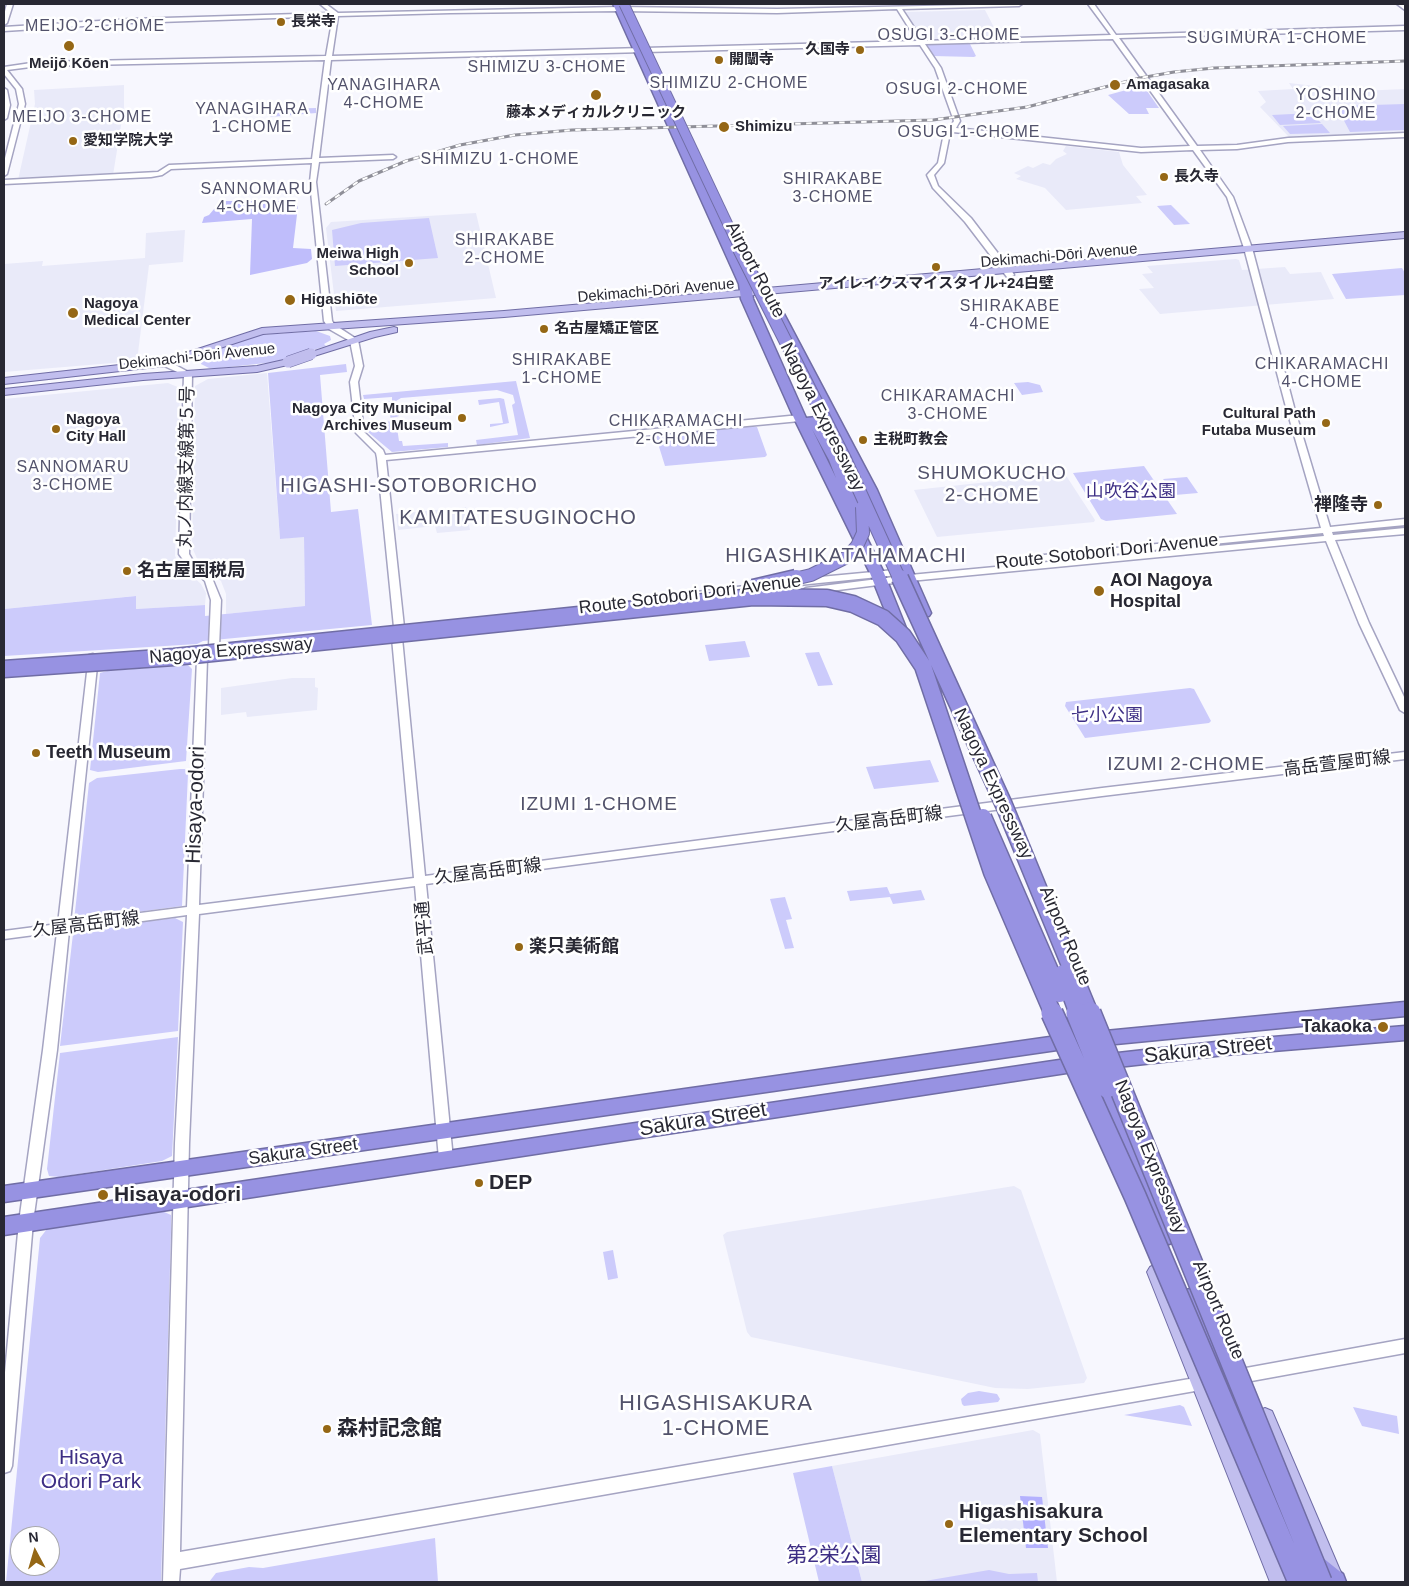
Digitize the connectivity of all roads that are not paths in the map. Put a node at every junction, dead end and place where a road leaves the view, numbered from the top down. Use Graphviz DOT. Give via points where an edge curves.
graph roads {
  1 [pos="10,4"];
  2 [pos="323,4"];
  3 [pos="1020,4"];
  4 [pos="1091,4"];
  5 [pos="1400,4"];
  6 [pos="622,5"];
  7 [pos="898,7"];
  8 [pos="1405,8"];
  9 [pos="336,14"];
  10 [pos="4,23"];
  11 [pos="1405,28"];
  12 [pos="4,29"];
  13 [pos="1115,36"];
  14 [pos="921,42"];
  15 [pos="643,51"];
  16 [pos="328,59"];
  17 [pos="4,70"];
  18 [pos="4,90"];
  19 [pos="4,118"];
  20 [pos="953,130"];
  21 [pos="1405,135"];
  22 [pos="1195,149"];
  23 [pos="393,157"];
  24 [pos="316,160"];
  25 [pos="4,174"];
  26 [pos="4,182"];
  27 [pos="1405,235"];
  28 [pos="1405,241"];
  29 [pos="1249,251"];
  30 [pos="1008,272"];
  31 [pos="767,294"];
  32 [pos="747,296"];
  33 [pos="332,327"];
  34 [pos="770,328"];
  35 [pos="354,340"];
  36 [pos="288,362"];
  37 [pos="165,363"];
  38 [pos="188,374"];
  39 [pos="4,381"];
  40 [pos="4,392"];
  41 [pos="800,418"];
  42 [pos="810,437"];
  43 [pos="382,458"];
  44 [pos="1405,522"];
  45 [pos="1405,531"];
  46 [pos="1327,535"];
  47 [pos="866,552"];
  48 [pos="908,575"];
  49 [pos="879,578"];
  50 [pos="457,627"];
  51 [pos="398,632"];
  52 [pos="214,645"];
  53 [pos="202,658"];
  54 [pos="4,662"];
  55 [pos="93,662"];
  56 [pos="4,669"];
  57 [pos="4,673"];
  58 [pos="1405,710"];
  59 [pos="966,727"];
  60 [pos="1405,756"];
  61 [pos="954,763"];
  62 [pos="1010,804"];
  63 [pos="972,810"];
  64 [pos="420,881"];
  65 [pos="192,911"];
  66 [pos="63,928"];
  67 [pos="4,935"];
  68 [pos="1405,1009"];
  69 [pos="1405,1033"];
  70 [pos="1110,1036"];
  71 [pos="1064,1042"];
  72 [pos="1094,1059"];
  73 [pos="1120,1059"];
  74 [pos="1074,1065"];
  75 [pos="443,1131"];
  76 [pos="446,1159"];
  77 [pos="181,1170"];
  78 [pos="31,1190"];
  79 [pos="4,1194"];
  80 [pos="180,1198"];
  81 [pos="26,1222"];
  82 [pos="4,1226"];
  83 [pos="1405,1346"];
  84 [pos="1236,1376"];
  85 [pos="1201,1384"];
  86 [pos="4,1466"];
  87 [pos="172,1562"];
  88 [pos="171,1582"];
  89 [pos="1280,1582"];
  90 [pos="1299,1582"];
  91 [pos="1321,1582"];
  92 [pos="1334,1582"];
  1 -- 10 [label="street"];
  2 -- 9 [label="street"];
  3 -- 7 [label="street"];
  4 -- 13 [label="street"];
  5 -- 8 [label="street"];
  6 -- 7 [label="street" via="734,11"];
  6 -- 9 [label="street"];
  6 -- 15 [label="highway, Airport Route"];
  6 -- 34 [label="highway, Nagoya Expressway, bridge"];
  6 -- 59 [label="highway, Nagoya Expressway, bridge" via="849,467"];
  7 -- 14 [label="street"];
  9 -- 12 [label="street"];
  9 -- 16 [label="street"];
  11 -- 13 [label="street"];
  13 -- 14 [label="street"];
  13 -- 22 [label="street"];
  14 -- 15 [label="street"];
  14 -- 20 [label="street" via="938,68 958,121"];
  15 -- 16 [label="street"];
  15 -- 31 [label="highway, Airport Route"];
  15 -- 32 [label="highway, Airport Route" via="745,284"];
  16 -- 17 [label="street" via="45,63"];
  16 -- 24 [label="street"];
  17 -- 25 [label="street" via="19,88 22,104"];
  18 -- 19 [label="street" via="7,105"];
  20 -- 22 [label="street" via="1121,150"];
  20 -- 30 [label="street" via="946,138 941,163 930,175 936,187 968,220"];
  21 -- 22 [label="street" via="1288,140"];
  22 -- 29 [label="street" via="1230,197"];
  23 -- 24 [label="street"];
  24 -- 26 [label="street" via="169,168 151,175"];
  24 -- 33 [label="street" via="313,182 328,321"];
  27 -- 29 [label="main road, Dekimachi-Dōri Avenue"];
  28 -- 29 [label="main road, Dekimachi-Dōri Avenue"];
  29 -- 30 [label="main road, Dekimachi-Dōri Avenue"];
  29 -- 46 [label="street"];
  30 -- 31 [label="main road, Dekimachi-Dōri Avenue"];
  31 -- 32 [label="main road, Dekimachi-Dōri Avenue"];
  31 -- 48 [label="highway, Airport Route" via="870,490"];
  32 -- 33 [label="main road, Dekimachi-Dōri Avenue"];
  32 -- 35 [label="main road, Dekimachi-Dōri Avenue" via="414,327"];
  32 -- 41 [label="highway, Airport Route"];
  33 -- 35 [label="street"];
  33 -- 37 [label="main road, Dekimachi-Dōri Avenue" via="262,331"];
  34 -- 47 [label="highway" via="798,394 835,460 869,541"];
  34 -- 50 [label="highway, Nagoya Expressway, bridge" via="864,513 864,529 851,553 827,569 790,581"];
  35 -- 36 [label="main road, Dekimachi-Dōri Avenue, bridge"];
  35 -- 43 [label="street" via="359,366 354,382 360,433"];
  36 -- 38 [label="main road, Dekimachi-Dōri Avenue" via="258,369"];
  37 -- 38 [label="street"];
  37 -- 39 [label="main road, Dekimachi-Dōri Avenue"];
  38 -- 40 [label="main road, Dekimachi-Dōri Avenue"];
  38 -- 52 [label="street, 丸ノ内線支線第５号" via="184,554 214,588"];
  41 -- 42 [label="highway, Airport Route"];
  41 -- 43 [label="street"];
  42 -- 47 [label="highway" via="822,474 849,533"];
  43 -- 51 [label="street, 武平通"];
  44 -- 46 [label="street, Route Sotobori Dori Avenue"];
  45 -- 46 [label="street"];
  46 -- 48 [label="street, Route Sotobori Dori Avenue"];
  46 -- 58 [label="street"];
  47 -- 49 [label="highway"];
  48 -- 49 [label="street, Route Sotobori Dori Avenue"];
  48 -- 62 [label="highway, Airport Route"];
  49 -- 51 [label="street, Route Sotobori Dori Avenue"];
  49 -- 63 [label="highway"];
  50 -- 56 [label="highway, Nagoya Expressway, bridge" via="193,655"];
  50 -- 61 [label="highway, Nagoya Expressway, bridge" via="753,597 811,597 848,603 883,618 904,636 914,650 932,690"];
  51 -- 52 [label="street, Route Sotobori Dori Avenue"];
  51 -- 53 [label="street, Route Sotobori Dori Avenue"];
  51 -- 64 [label="street, 武平通"];
  52 -- 53 [label="street"];
  52 -- 55 [label="street, Route Sotobori Dori Avenue"];
  53 -- 55 [label="street, Route Sotobori Dori Avenue"];
  53 -- 65 [label="street, Hisaya-odori"];
  54 -- 55 [label="street, Route Sotobori Dori Avenue"];
  55 -- 57 [label="street, Route Sotobori Dori Avenue"];
  55 -- 66 [label="street"];
  59 -- 72 [label="highway, bridge" via="986,788 1052,942"];
  59 -- 91 [label="highway, Nagoya Expressway, bridge" via="1031,869"];
  60 -- 62 [label="street, 高岳萱屋町線"];
  61 -- 72 [label="highway, bridge" via="961,769 1083,1046"];
  61 -- 90 [label="highway, Nagoya Expressway, bridge" via="996,881 1040,986 1135,1196"];
  62 -- 63 [label="street, 高岳萱屋町線"];
  62 -- 70 [label="highway, Airport Route" via="1069,948"];
  63 -- 64 [label="street, 久屋高岳町線"];
  63 -- 71 [label="highway"];
  64 -- 65 [label="street, 久屋高岳町線"];
  64 -- 75 [label="street, 武平通"];
  65 -- 66 [label="street, 久屋高岳町線"];
  65 -- 77 [label="street, Hisaya-odori"];
  66 -- 67 [label="street, 久屋高岳町線"];
  66 -- 78 [label="street"];
  68 -- 70 [label="highway, Sakura Street"];
  69 -- 73 [label="highway, Sakura Street"];
  70 -- 71 [label="highway, Sakura Street"];
  70 -- 73 [label="highway, Airport Route"];
  71 -- 74 [label="highway"];
  71 -- 75 [label="highway, Sakura Street"];
  72 -- 84 [label="highway, bridge"];
  73 -- 74 [label="highway, Sakura Street"];
  73 -- 84 [label="main road, Airport Route"];
  74 -- 76 [label="highway, Sakura Street"];
  74 -- 85 [label="main road"];
  75 -- 76 [label="street, 武平通"];
  75 -- 77 [label="highway, Sakura Street"];
  76 -- 80 [label="highway, Sakura Street"];
  77 -- 78 [label="highway, Sakura Street"];
  77 -- 80 [label="street, Hisaya-odori"];
  78 -- 79 [label="highway, Sakura Street"];
  78 -- 81 [label="street"];
  80 -- 81 [label="highway, Sakura Street"];
  80 -- 87 [label="street, Hisaya-odori"];
  81 -- 82 [label="highway, Sakura Street"];
  81 -- 86 [label="street"];
  83 -- 84 [label="street"];
  84 -- 85 [label="street"];
  84 -- 92 [label="highway" via="1307,1560"];
  85 -- 87 [label="street"];
  85 -- 89 [label="main road"];
  87 -- 88 [label="street, Hisaya-odori"];
}
